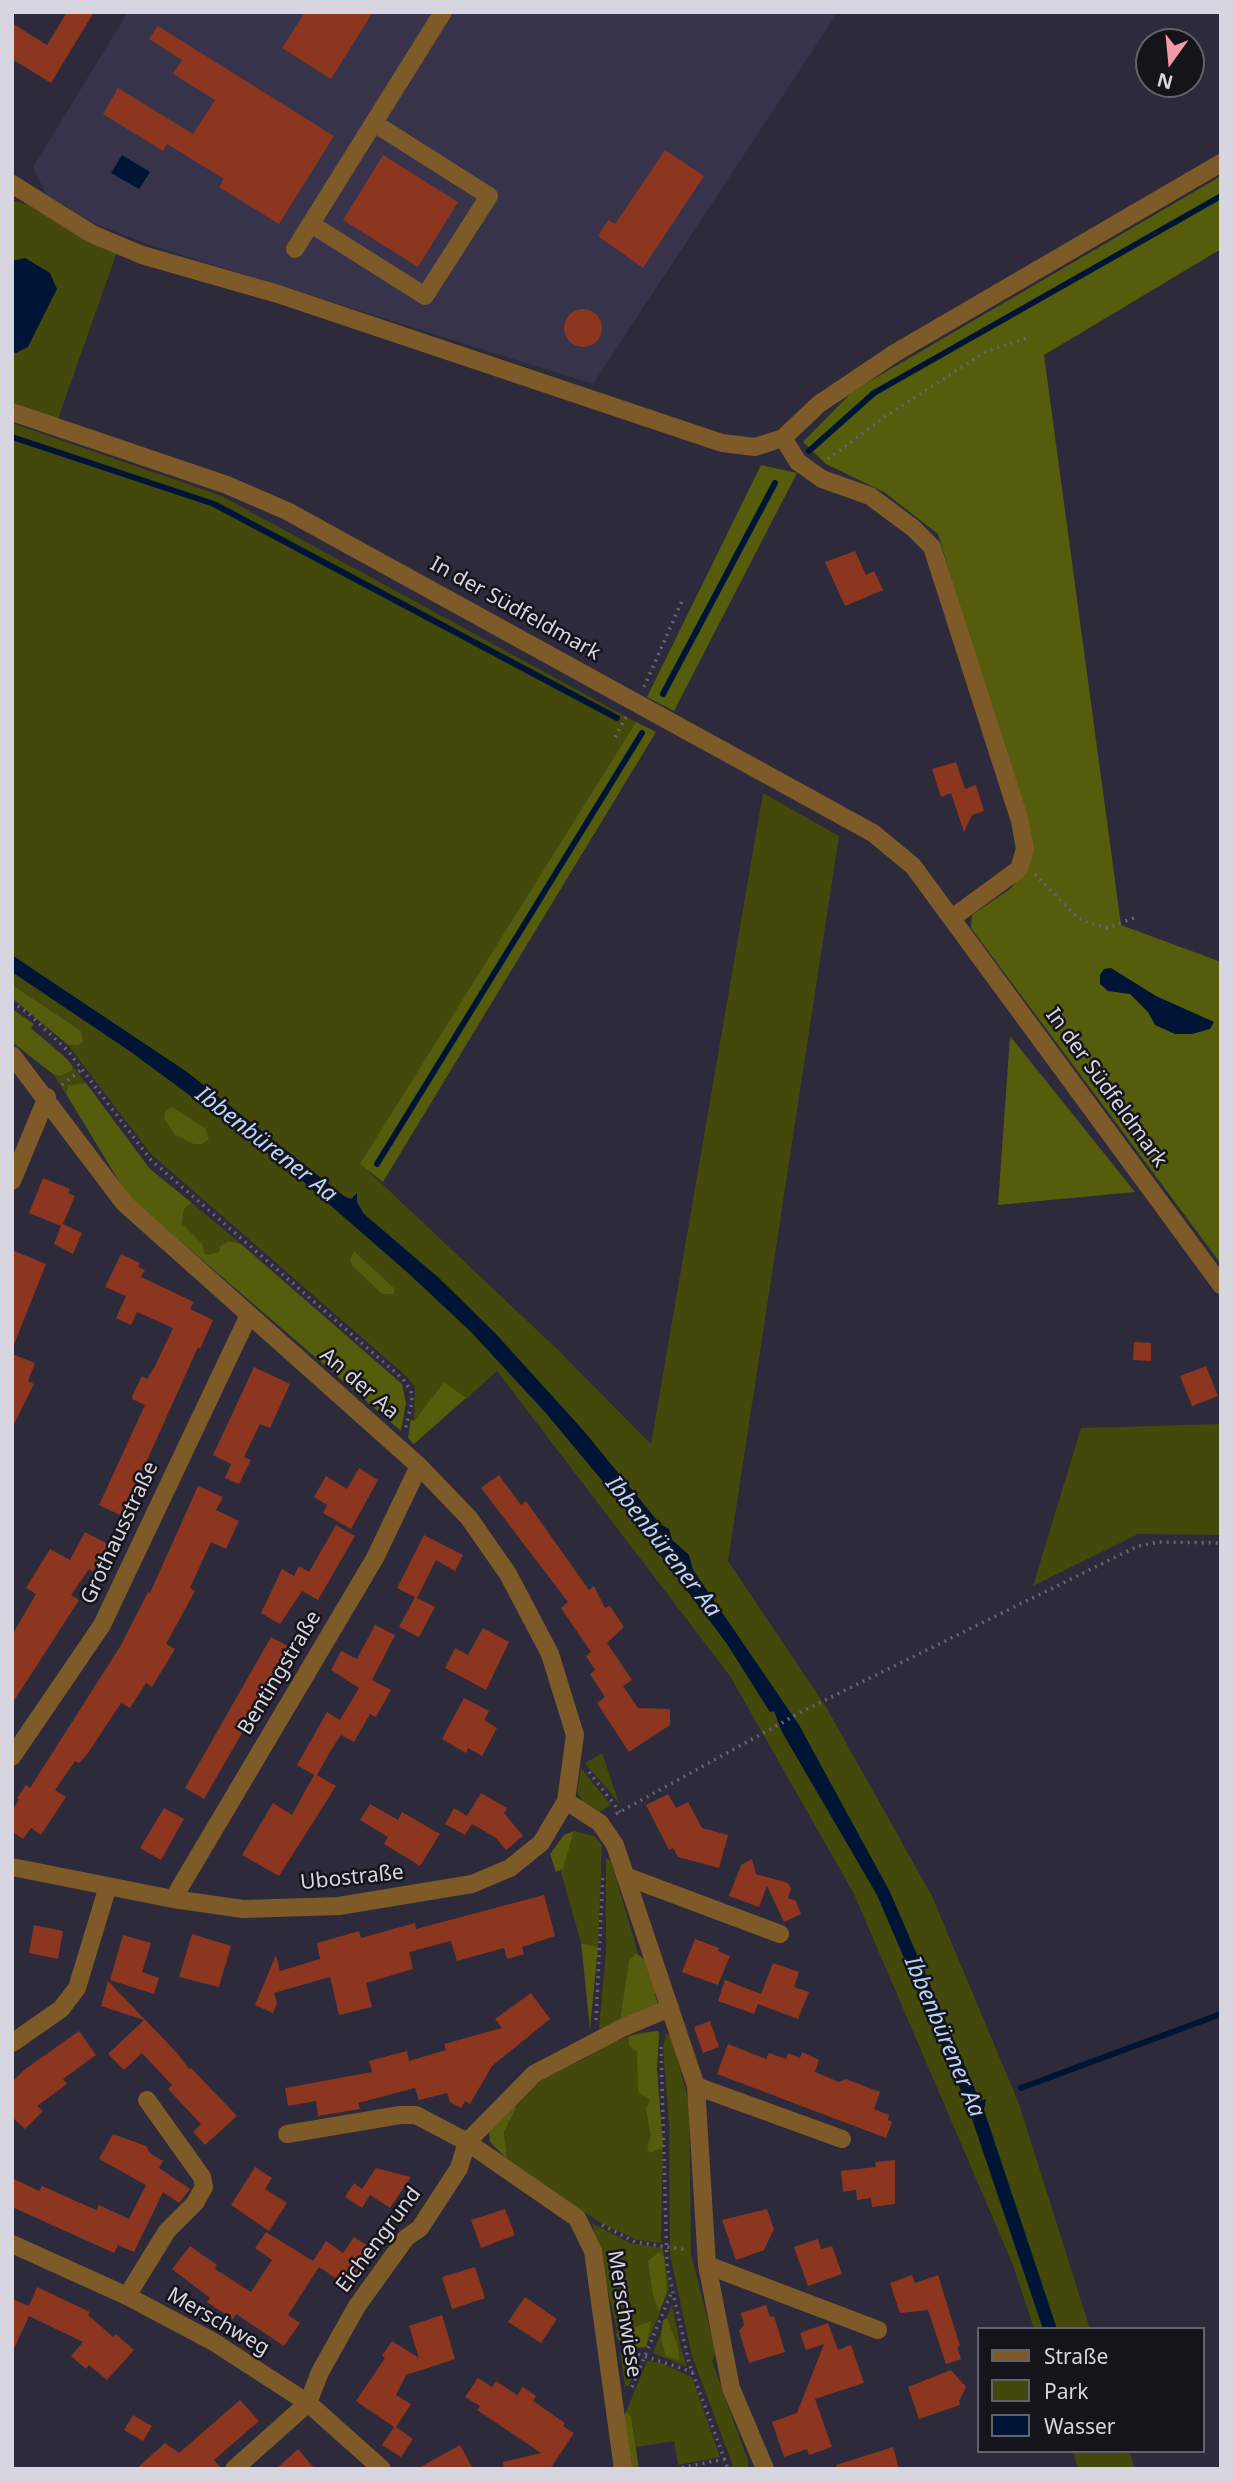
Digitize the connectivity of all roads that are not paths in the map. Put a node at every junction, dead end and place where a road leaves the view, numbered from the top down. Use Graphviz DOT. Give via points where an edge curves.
graph roads {
  1 [pos="443,12"];
  2 [pos="374,123"];
  3 [pos="1221,163"];
  4 [pos="12,184"];
  5 [pos="312,224"];
  6 [pos="296,249"];
  7 [pos="12,412"];
  8 [pos="783,438"];
  9 [pos="952,918"];
  10 [pos="12,1055"];
  11 [pos="47,1097"];
  12 [pos="12,1181"];
  13 [pos="1221,1286"];
  14 [pos="248,1317"];
  15 [pos="414,1463"];
  16 [pos="12,1757"];
  17 [pos="566,1801"];
  18 [pos="12,1867"];
  19 [pos="625,1876"];
  20 [pos="108,1886"];
  21 [pos="173,1899"];
  22 [pos="780,1934"];
  23 [pos="670,2008"];
  24 [pos="12,2043"];
  25 [pos="696,2086"];
  26 [pos="147,2099"];
  27 [pos="287,2134"];
  28 [pos="842,2139"];
  29 [pos="467,2142"];
  30 [pos="12,2244"];
  31 [pos="707,2265"];
  32 [pos="127,2296"];
  33 [pos="878,2330"];
  34 [pos="308,2403"];
  35 [pos="234,2469"];
  36 [pos="382,2469"];
  37 [pos="623,2469"];
  38 [pos="765,2469"];
  1 -- 2 [label="street"];
  2 -- 5 [label="street"];
  2 -- 5 [label="street" via="489,196 425,296"];
  3 -- 8 [label="street" via="895,354 819,404"];
  4 -- 8 [label="street" via="92,234 142,255 278,294 722,443 755,447"];
  5 -- 6 [label="street"];
  7 -- 9 [label="street, In der Südfeldmark" via="227,485 287,511 873,833 913,866"];
  8 -- 9 [label="street" via="798,462 815,474 870,496 932,547 1025,849 1021,864 1005,882"];
  9 -- 13 [label="street, In der Südfeldmark"];
  10 -- 11 [label="street, An der Aa"];
  11 -- 12 [label="street"];
  11 -- 14 [label="street, An der Aa" via="124,1203"];
  14 -- 15 [label="street, An der Aa"];
  14 -- 16 [label="street, Grothausstraße" via="102,1625"];
  15 -- 17 [label="street, An der Aa" via="475,1526 508,1574 550,1654 575,1735"];
  15 -- 21 [label="street, Bentingstraße" via="375,1558"];
  17 -- 19 [label="street" via="600,1823 615,1845"];
  17 -- 21 [label="street, Ubostraße" via="541,1843 510,1868 472,1884 339,1906 243,1909"];
  18 -- 20 [label="street, Ubostraße"];
  19 -- 22 [label="street"];
  19 -- 23 [label="street"];
  20 -- 21 [label="street, Ubostraße"];
  20 -- 24 [label="street" via="76,1988 61,2009"];
  23 -- 25 [label="street"];
  23 -- 29 [label="street, Eichengrund" via="534,2074"];
  25 -- 28 [label="street"];
  25 -- 31 [label="street"];
  26 -- 32 [label="street" via="202,2177 204,2187 167,2231"];
  27 -- 29 [label="street" via="416,2115"];
  29 -- 34 [label="street, Eichengrund" via="459,2168 420,2228 406,2238 357,2306"];
  29 -- 37 [label="street, Merschwiese" via="577,2218 593,2251"];
  30 -- 32 [label="street, Merschweg"];
  31 -- 33 [label="street"];
  31 -- 38 [label="street" via="731,2388"];
  32 -- 34 [label="street, Merschweg" via="212,2341"];
  34 -- 35 [label="street"];
  34 -- 36 [label="street, Merschweg"];
}
